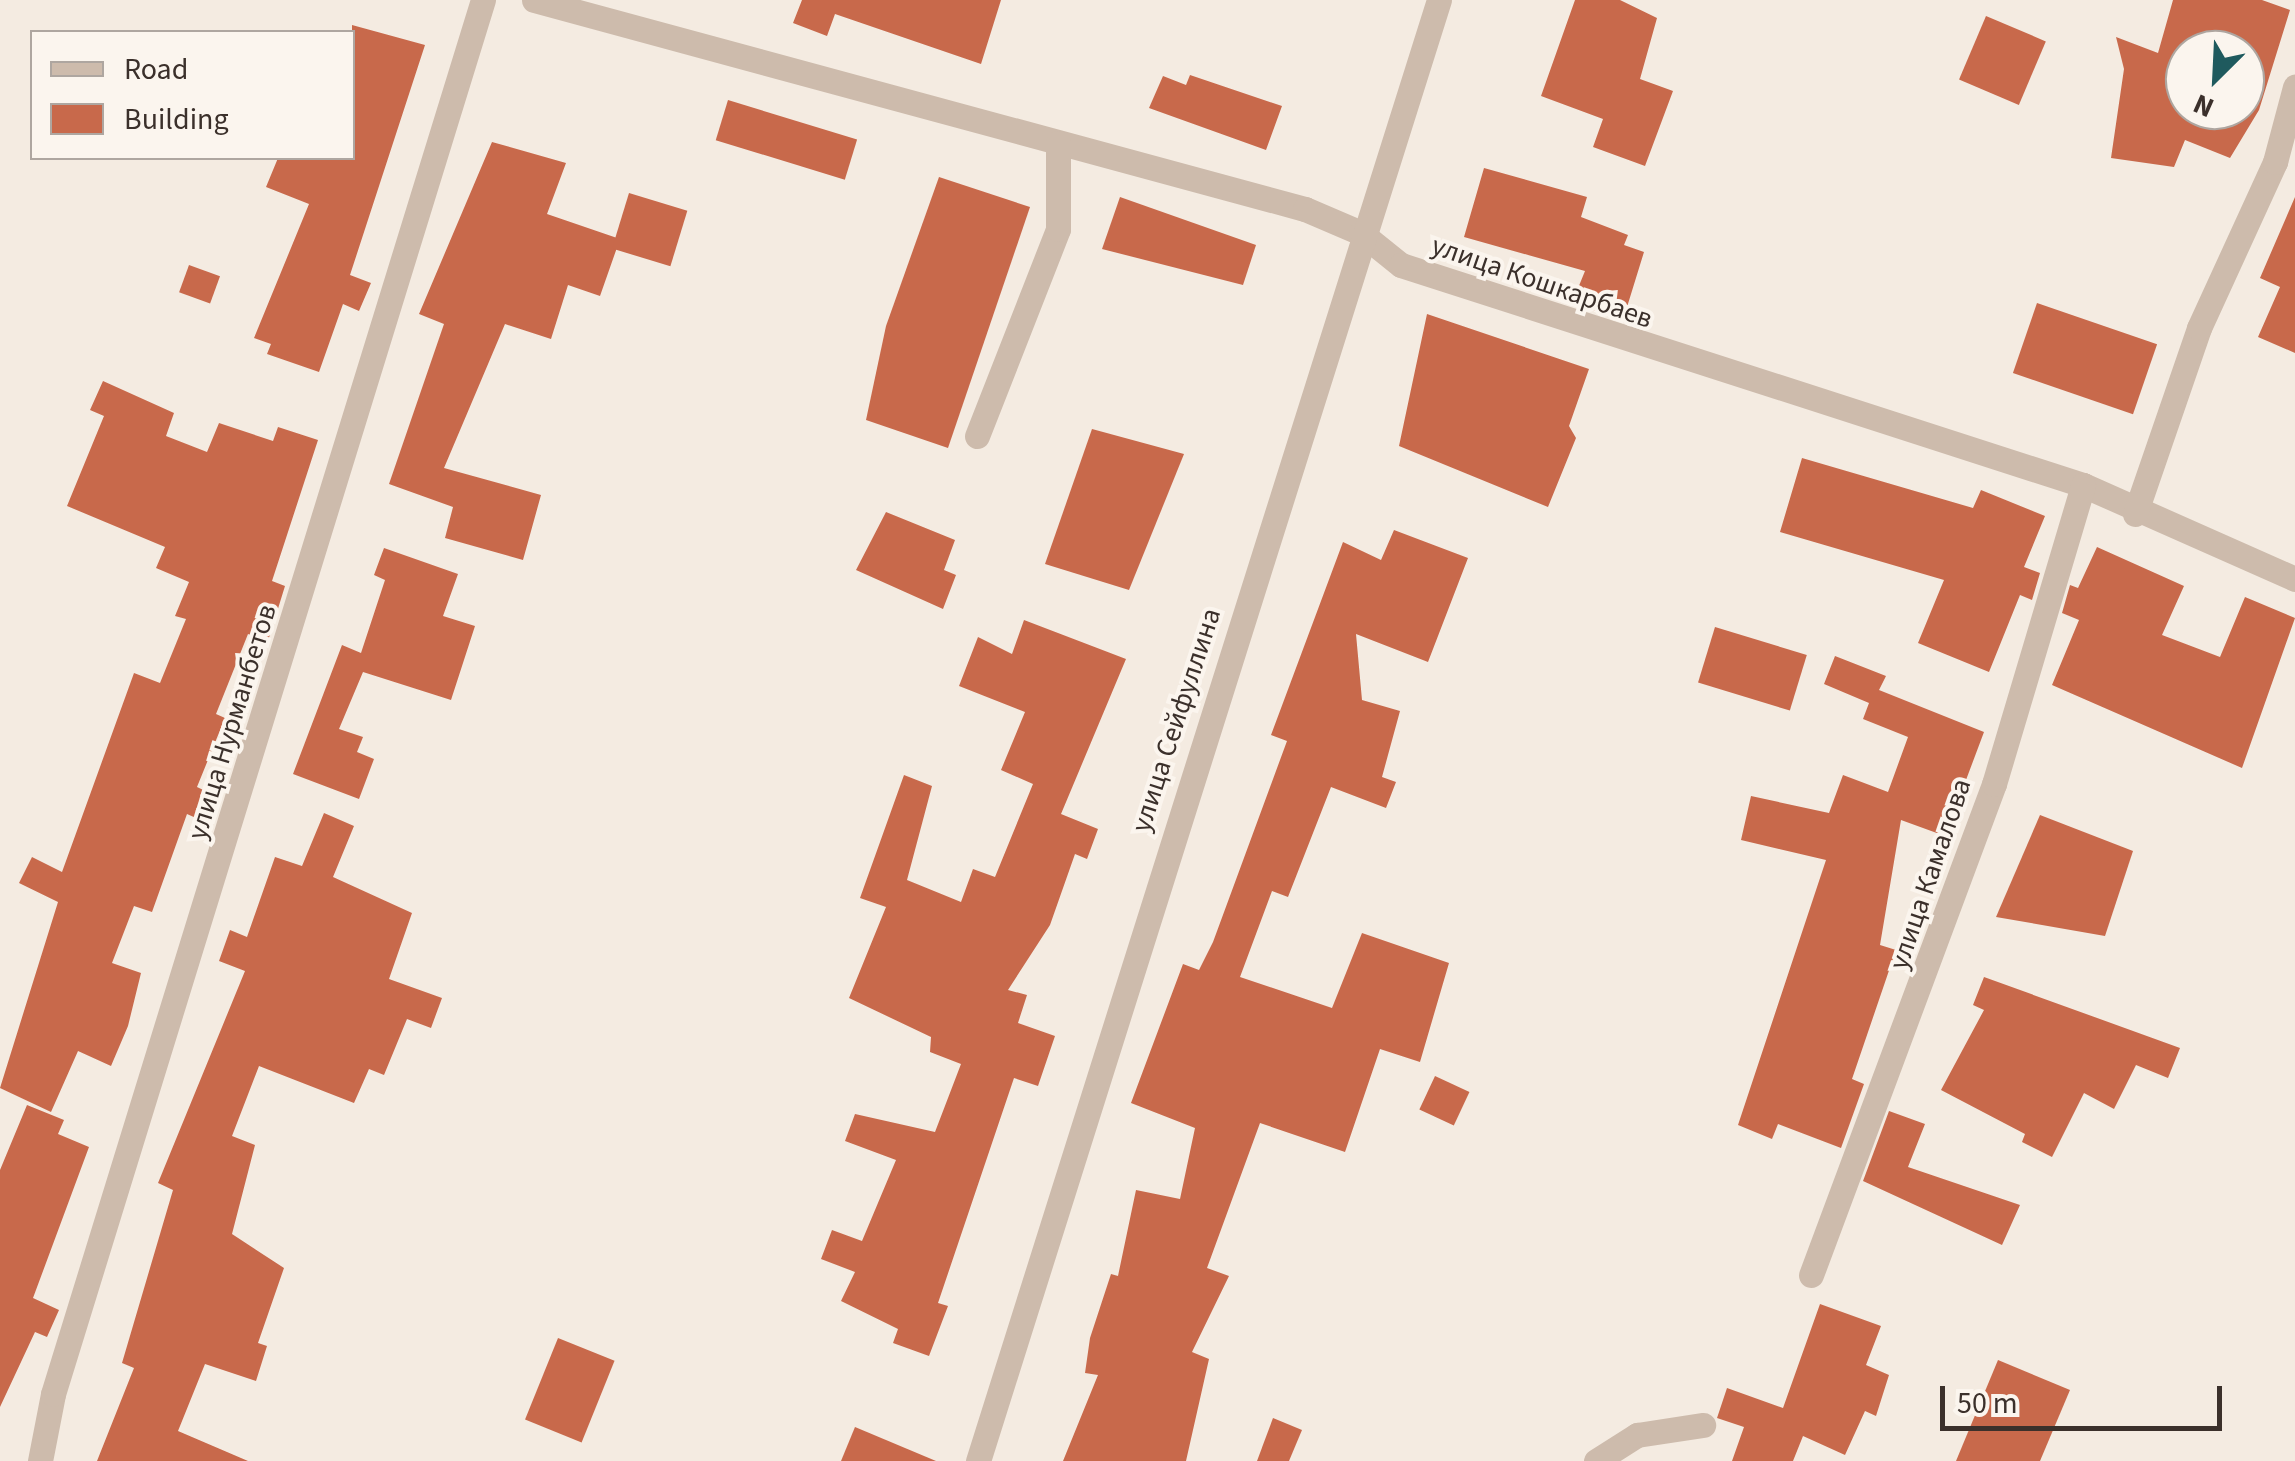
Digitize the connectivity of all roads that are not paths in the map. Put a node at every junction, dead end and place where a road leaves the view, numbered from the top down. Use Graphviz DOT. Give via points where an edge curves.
graph roads {
  1 [pos="483,0"];
  2 [pos="534,0"];
  3 [pos="1438,0"];
  4 [pos="2295,87"];
  5 [pos="1058,142"];
  6 [pos="1361,234"];
  7 [pos="977,436"];
  8 [pos="2083,486"];
  9 [pos="2135,514"];
  10 [pos="2295,580"];
  11 [pos="1812,1274"];
  12 [pos="1703,1426"];
  13 [pos="40,1461"];
  14 [pos="978,1461"];
  15 [pos="1596,1461"];
  1 -- 13 [label="street, улица Нурманбетов" via="53,1394"];
  2 -- 5 [label="street, улица Кошкарбаев"];
  3 -- 6 [label="street, улица Сейфуллина"];
  4 -- 9 [label="street" via="2275,162 2199,328"];
  5 -- 6 [label="street, улица Кошкарбаев" via="1304,209"];
  5 -- 7 [label="street" via="1058,229"];
  6 -- 8 [label="street, улица Кошкарбаев" via="1401,266"];
  6 -- 14 [label="street, улица Сейфуллина"];
  8 -- 9 [label="street, улица Кошкарбаев"];
  8 -- 11 [label="street, улица Камалова" via="1994,784"];
  9 -- 10 [label="street, улица Кошкарбаев"];
  12 -- 15 [label="street" via="1637,1434"];
}
